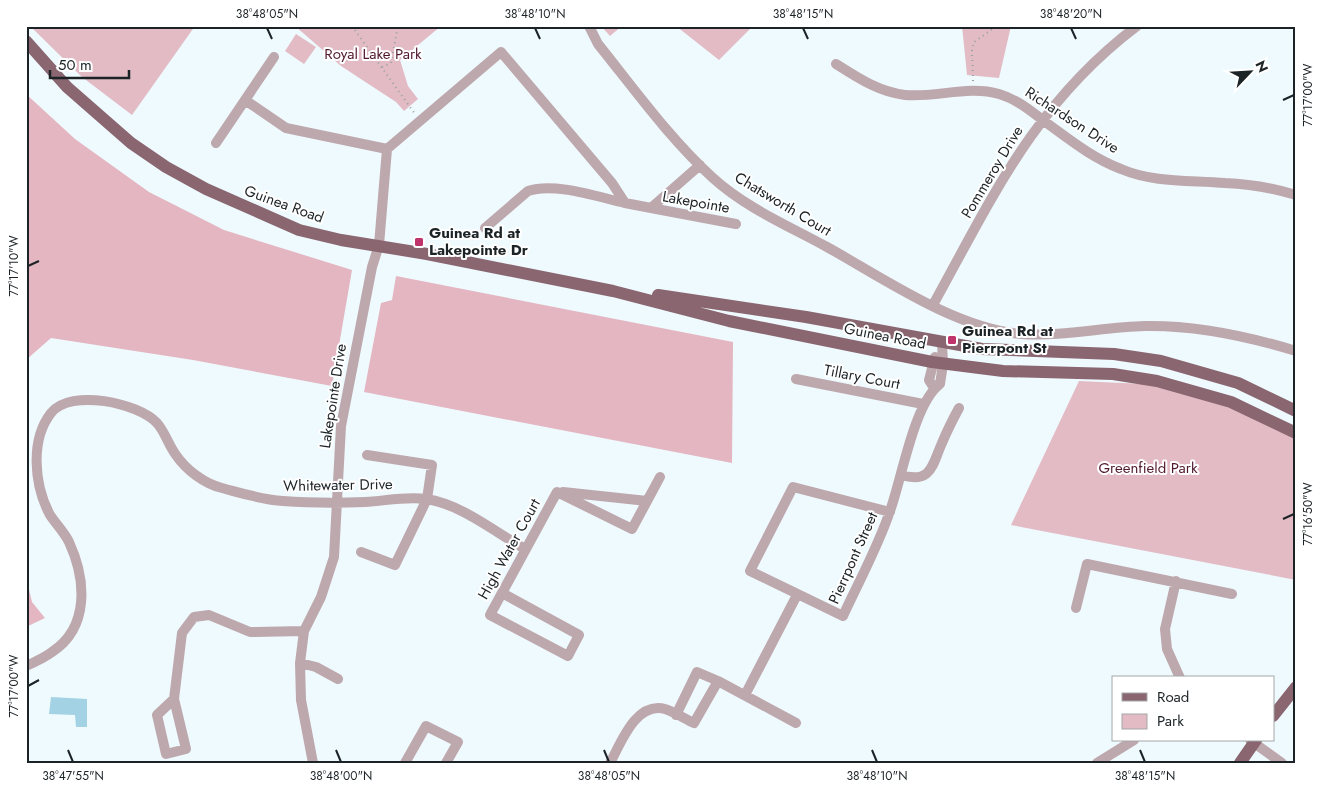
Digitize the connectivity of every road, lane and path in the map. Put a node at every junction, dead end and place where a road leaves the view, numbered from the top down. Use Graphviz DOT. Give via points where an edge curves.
graph roads {
  1 [pos="352,26"];
  2 [pos="398,26"];
  3 [pos="589,26"];
  4 [pos="997,26"];
  5 [pos="1137,26"];
  6 [pos="26,42"];
  7 [pos="274,57"];
  8 [pos="836,64"];
  9 [pos="382,67"];
  10 [pos="974,91"];
  11 [pos="245,100"];
  12 [pos="1042,119"];
  13 [pos="420,120"];
  14 [pos="216,143"];
  15 [pos="386,149"];
  16 [pos="700,165"];
  17 [pos="1296,195"];
  18 [pos="626,203"];
  19 [pos="650,208"];
  20 [pos="736,224"];
  21 [pos="485,228"];
  22 [pos="379,245"];
  23 [pos="613,291"];
  24 [pos="933,305"];
  25 [pos="942,343"];
  26 [pos="1296,351"];
  27 [pos="938,363"];
  28 [pos="796,380"];
  29 [pos="923,404"];
  30 [pos="959,408"];
  31 [pos="1296,410"];
  32 [pos="1296,433"];
  33 [pos="367,456"];
  34 [pos="901,475"];
  35 [pos="660,477"];
  36 [pos="558,492"];
  37 [pos="427,499"];
  38 [pos="647,501"];
  39 [pos="337,502"];
  40 [pos="890,512"];
  41 [pos="525,549"];
  42 [pos="361,552"];
  43 [pos="1176,581"];
  44 [pos="502,593"];
  45 [pos="1232,594"];
  46 [pos="798,595"];
  47 [pos="1076,608"];
  48 [pos="304,630"];
  49 [pos="300,663"];
  50 [pos="26,666"];
  51 [pos="1179,676"];
  52 [pos="338,679"];
  53 [pos="718,681"];
  54 [pos="1296,687"];
  55 [pos="745,695"];
  56 [pos="174,699"];
  57 [pos="676,714"];
  58 [pos="1274,715"];
  59 [pos="796,722"];
  60 [pos="1131,742"];
  61 [pos="1252,742"];
  62 [pos="1254,742"];
  63 [pos="313,763"];
  64 [pos="405,763"];
  65 [pos="446,763"];
  66 [pos="610,763"];
  67 [pos="1097,763"];
  68 [pos="1240,763"];
  69 [pos="1282,763"];
  1 -- 9 [label="path"];
  2 -- 9 [label="path" via="391,63"];
  3 -- 16 [label="street, Chatsworth Court" via="674,139"];
  4 -- 10 [label="path" via="978,38 972,47"];
  5 -- 12 [label="street, Pommeroy Drive" via="1090,65"];
  6 -- 22 [label="main road, Guinea Road" via="97,116 166,167 233,202 299,230"];
  7 -- 11 [label="street"];
  8 -- 10 [label="street, Richardson Drive" via="863,81 895,93 916,95"];
  9 -- 13 [label="path"];
  10 -- 12 [label="street, Richardson Drive" via="1011,99"];
  11 -- 14 [label="street"];
  11 -- 15 [label="street" via="286,128"];
  12 -- 17 [label="street, Richardson Drive" via="1100,159 1143,177 1242,185"];
  12 -- 24 [label="street, Pommeroy Drive" via="1013,160"];
  13 -- 15 [label="street"];
  13 -- 18 [label="street" via="501,52"];
  15 -- 22 [label="street, Lakepointe Drive"];
  16 -- 19 [label="street"];
  16 -- 24 [label="street, Chatsworth Court" via="715,180 759,210"];
  18 -- 19 [label="street"];
  18 -- 21 [label="street" via="559,189 536,188 528,191"];
  19 -- 20 [label="street, Lakepointe"];
  22 -- 23 [label="main road, Guinea Road"];
  22 -- 39 [label="street, Lakepointe Drive" via="340,426"];
  23 -- 25 [label="main road, Guinea Road" via="806,317"];
  23 -- 27 [label="main road, Guinea Road" via="729,321"];
  24 -- 26 [label="street" via="977,325 1018,334 1147,326 1184,327 1220,331"];
  25 -- 27 [label="street, Pierrpont Street"];
  25 -- 31 [label="main road, Guinea Road" via="1004,351 1114,354 1161,361 1238,383"];
  27 -- 29 [label="street, Pierrpont Street" via="929,380 934,388"];
  27 -- 32 [label="main road, Guinea Road" via="1003,371 1113,374 1157,381 1231,402"];
  28 -- 29 [label="street, Tillary Court"];
  29 -- 34 [label="street, Pierrpont Street"];
  30 -- 34 [label="street" via="926,475 918,478"];
  33 -- 37 [label="street" via="432,465"];
  34 -- 40 [label="street, Pierrpont Street"];
  35 -- 38 [label="street, High Water Court"];
  36 -- 38 [label="street"];
  36 -- 38 [label="street, High Water Court" via="632,529"];
  36 -- 41 [label="street, High Water Court"];
  37 -- 39 [label="street, Whitewater Drive"];
  37 -- 41 [label="street, Whitewater Drive" via="456,508"];
  37 -- 42 [label="street" via="394,565"];
  39 -- 48 [label="street, Lakepointe Drive" via="334,557 321,597"];
  39 -- 50 [label="street, Whitewater Drive" via="280,501 220,487 197,476 177,456 157,423 128,407 94,400 69,401 52,411 39,433 37,461 41,488 50,514 68,540 81,572 82,600 76,627 53,652"];
  40 -- 46 [label="street, Pierrpont Street" via="844,616"];
  40 -- 46 [label="street" via="794,487 750,570"];
  41 -- 44 [label="street, High Water Court"];
  43 -- 45 [label="street"];
  43 -- 47 [label="street" via="1088,564"];
  43 -- 51 [label="street" via="1166,629 1167,649"];
  44 -- 44 [label="street, High Water Court" via="490,615 568,656 579,635"];
  46 -- 55 [label="street"];
  48 -- 49 [label="street, Lakepointe Drive"];
  48 -- 56 [label="street" via="250,632 209,615 194,617 182,633"];
  49 -- 52 [label="street" via="316,667"];
  49 -- 63 [label="street, Lakepointe Drive" via="300,700"];
  53 -- 55 [label="street"];
  53 -- 57 [label="street" via="694,723"];
  53 -- 57 [label="street" via="696,672"];
  54 -- 58 [label="main road"];
  55 -- 59 [label="street"];
  56 -- 56 [label="street" via="186,750 166,754 156,715"];
  57 -- 66 [label="street" via="665,709 650,709 637,716"];
  60 -- 67 [label="street"];
  61 -- 68 [label="main road"];
  62 -- 69 [label="street"];
  64 -- 65 [label="street" via="426,726 458,742"];
}
